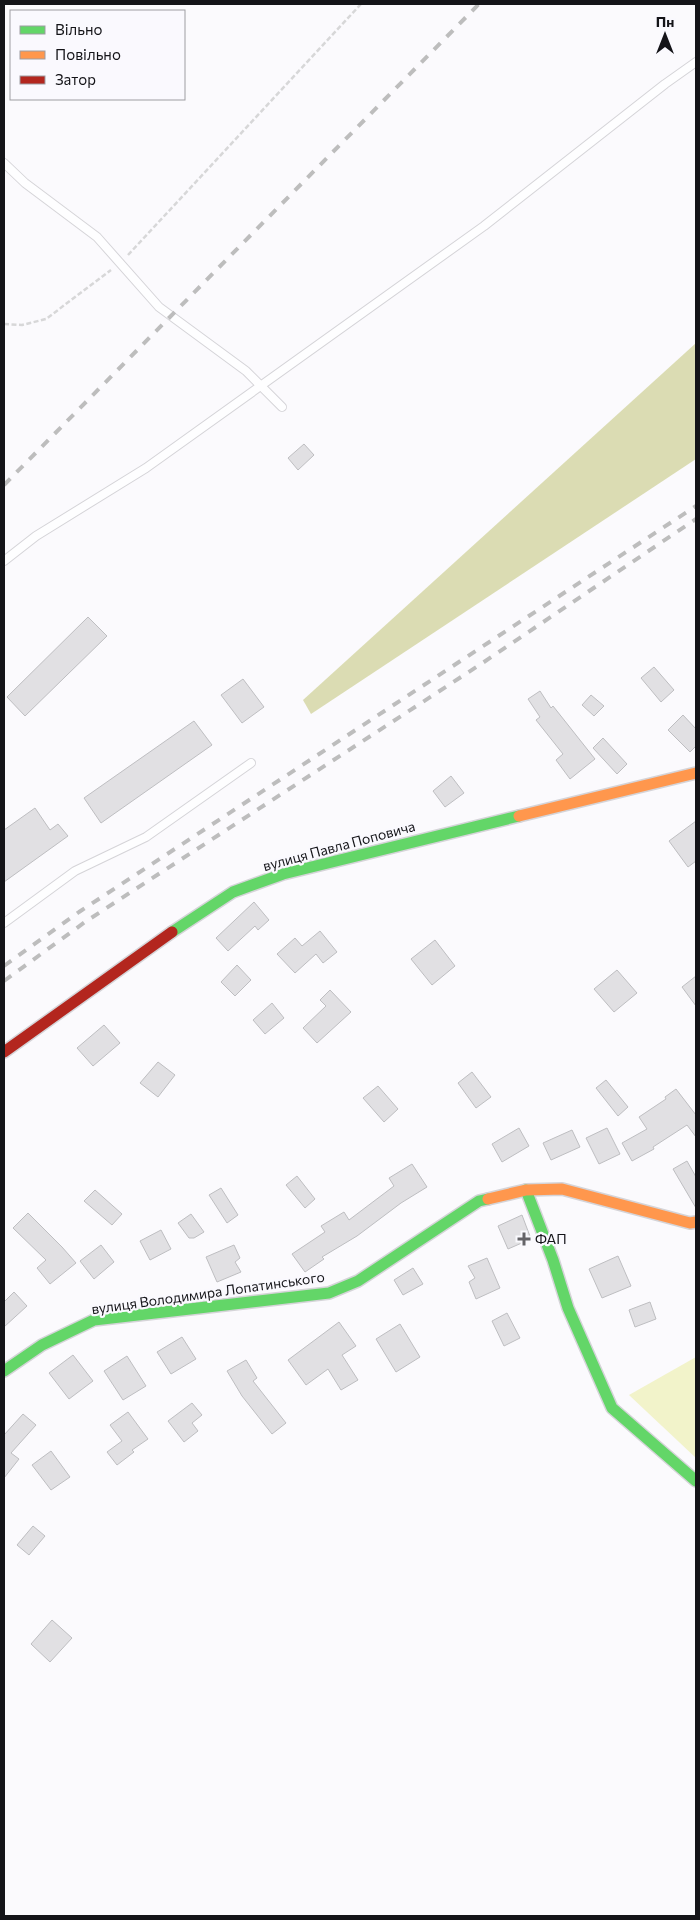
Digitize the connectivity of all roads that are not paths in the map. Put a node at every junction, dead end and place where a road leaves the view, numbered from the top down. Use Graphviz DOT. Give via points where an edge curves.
graph roads {
  1 [pos="696,62"];
  2 [pos="4,163"];
  3 [pos="261,386"];
  4 [pos="282,407"];
  5 [pos="4,561"];
  6 [pos="251,763"];
  7 [pos="696,773"];
  8 [pos="4,923"];
  9 [pos="4,1052"];
  10 [pos="526,1190"];
  11 [pos="696,1222"];
  12 [pos="4,1371"];
  13 [pos="696,1481"];
  1 -- 3 [label="lane" via="484,226"];
  2 -- 3 [label="lane" via="97,238 159,307 246,371"];
  3 -- 4 [label="lane"];
  3 -- 5 [label="lane" via="146,468 36,536"];
  6 -- 8 [label="lane" via="146,837 74,872"];
  7 -- 9 [label="street, вулиця Павла Поповича" via="284,874 233,892 185,922"];
  10 -- 11 [label="street, вулиця Володимира Лопатинського" via="562,1189"];
  10 -- 12 [label="street, вулиця Володимира Лопатинського" via="479,1201 358,1281 329,1293 94,1320 42,1345"];
  10 -- 13 [label="street" via="568,1308 612,1408"];
}
